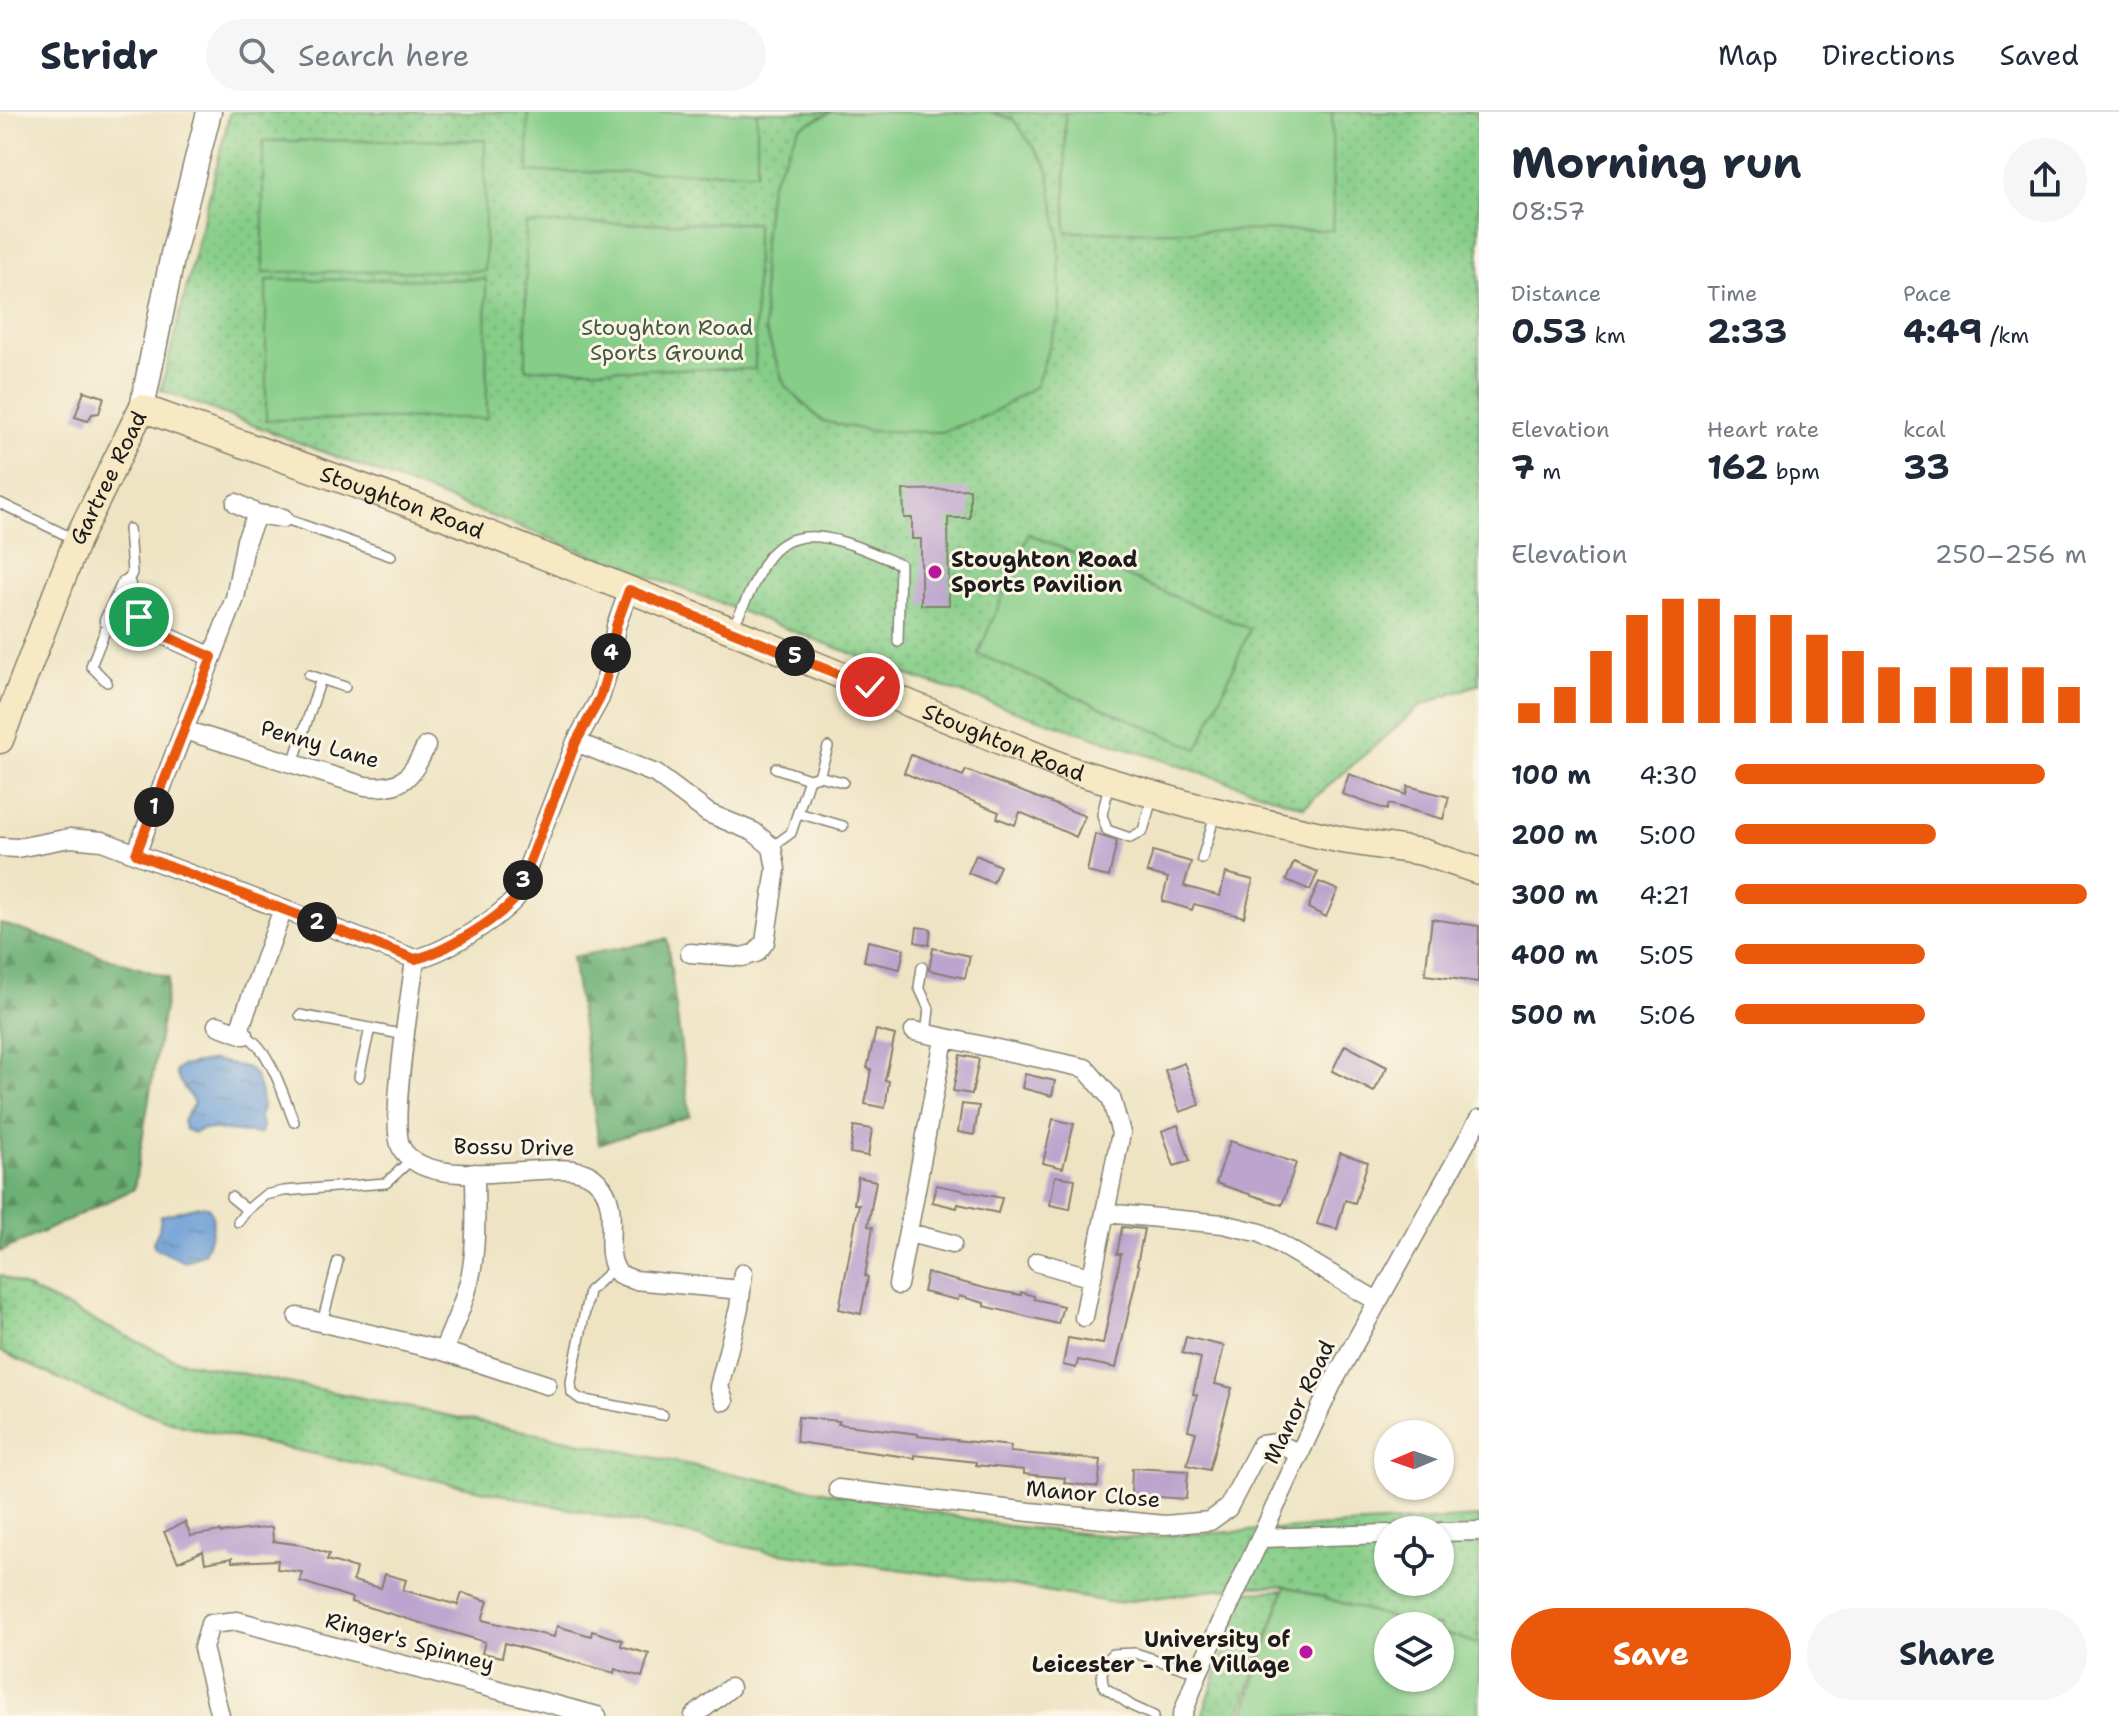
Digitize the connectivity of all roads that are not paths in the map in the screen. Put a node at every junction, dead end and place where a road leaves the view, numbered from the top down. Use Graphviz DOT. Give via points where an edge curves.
graph roads {
  1 [pos="209,112"];
  2 [pos="142,408"];
  3 [pos="0,503"];
  4 [pos="236,503"];
  5 [pos="257,514"];
  6 [pos="283,518"];
  7 [pos="129,529"];
  8 [pos="77,540"];
  9 [pos="391,556"];
  10 [pos="126,585"];
  11 [pos="629,590"];
  12 [pos="113,613"];
  13 [pos="731,630"];
  14 [pos="898,642"];
  15 [pos="212,657"];
  16 [pos="309,675"];
  17 [pos="321,679"];
  18 [pos="107,682"];
  19 [pos="345,687"];
  20 [pos="184,730"];
  21 [pos="0,740"];
  22 [pos="576,742"];
  23 [pos="426,746"];
  24 [pos="828,747"];
  25 [pos="293,763"];
  26 [pos="776,768"];
  27 [pos="814,777"];
  28 [pos="843,782"];
  29 [pos="1110,782"];
  30 [pos="1153,794"];
  31 [pos="1216,811"];
  32 [pos="798,813"];
  33 [pos="843,826"];
  34 [pos="0,847"];
  35 [pos="772,847"];
  36 [pos="136,854"];
  37 [pos="1202,859"];
  38 [pos="1479,871"];
  39 [pos="283,909"];
  40 [pos="690,953"];
  41 [pos="415,959"];
  42 [pos="922,967"];
  43 [pos="300,1015"];
  44 [pos="217,1025"];
  45 [pos="370,1028"];
  46 [pos="241,1034"];
  47 [pos="406,1035"];
  48 [pos="928,1035"];
  49 [pos="359,1077"];
  50 [pos="1479,1119"];
  51 [pos="294,1122"];
  52 [pos="412,1159"];
  53 [pos="475,1173"];
  54 [pos="231,1197"];
  55 [pos="247,1210"];
  56 [pos="1105,1213"];
  57 [pos="238,1222"];
  58 [pos="909,1233"];
  59 [pos="952,1244"];
  60 [pos="338,1261"];
  61 [pos="1037,1262"];
  62 [pos="614,1268"];
  63 [pos="1092,1278"];
  64 [pos="898,1285"];
  65 [pos="1377,1301"];
  66 [pos="298,1317"];
  67 [pos="1084,1317"];
  68 [pos="322,1323"];
  69 [pos="443,1351"];
  70 [pos="547,1385"];
  71 [pos="724,1401"];
  72 [pos="663,1415"];
  73 [pos="1300,1454"];
  74 [pos="838,1489"];
  75 [pos="1479,1531"];
  76 [pos="1454,1532"];
  77 [pos="1374,1534"];
  78 [pos="1261,1538"];
  79 [pos="1198,1673"];
  80 [pos="730,1688"];
  81 [pos="220,1716"];
  82 [pos="597,1716"];
  83 [pos="694,1716"];
  84 [pos="1154,1716"];
  85 [pos="1182,1716"];
  1 -- 2 [label="street, Gartree Road"];
  2 -- 8 [label="main road, Gartree Road"];
  2 -- 11 [label="main road, Stoughton Road" via="443,516"];
  3 -- 8 [label="lane"];
  4 -- 5 [label="street"];
  5 -- 6 [label="street"];
  5 -- 15 [label="street" via="246,540 235,598"];
  6 -- 9 [label="lane"];
  7 -- 10 [label="lane" via="132,573"];
  8 -- 21 [label="main road, Gartree Road"];
  10 -- 12 [label="street"];
  11 -- 13 [label="main road, Stoughton Road"];
  11 -- 22 [label="street" via="604,686"];
  12 -- 15 [label="street" via="139,617 161,634"];
  12 -- 18 [label="lane" via="91,666"];
  13 -- 14 [label="lane" via="767,559 808,534 900,564"];
  13 -- 29 [label="main road, Stoughton Road"];
  15 -- 20 [label="street"];
  16 -- 17 [label="lane"];
  17 -- 19 [label="lane"];
  17 -- 25 [label="lane"];
  20 -- 25 [label="street, Penny Lane"];
  20 -- 36 [label="street"];
  22 -- 35 [label="street" via="656,774 708,813 754,832"];
  22 -- 41 [label="street" via="516,898 451,946"];
  23 -- 25 [label="street, Penny Lane" via="415,770 391,786 365,786"];
  24 -- 27 [label="lane"];
  26 -- 27 [label="lane"];
  27 -- 28 [label="lane"];
  27 -- 32 [label="lane"];
  29 -- 30 [label="main road, Stoughton Road"];
  29 -- 30 [label="lane" via="1102,815 1107,830 1117,835 1130,838 1143,831"];
  30 -- 31 [label="main road, Stoughton Road"];
  31 -- 37 [label="lane"];
  31 -- 38 [label="main road, Stoughton Road" via="1422,852"];
  32 -- 33 [label="lane"];
  32 -- 35 [label="lane" via="791,833"];
  34 -- 36 [label="street" via="87,838"];
  35 -- 40 [label="street" via="776,869 761,948 742,957"];
  36 -- 39 [label="street"];
  39 -- 41 [label="street"];
  39 -- 46 [label="street"];
  41 -- 47 [label="street"];
  42 -- 48 [label="lane" via="919,987 929,1009"];
  43 -- 45 [label="lane"];
  44 -- 46 [label="street"];
  45 -- 47 [label="lane"];
  45 -- 49 [label="lane"];
  46 -- 51 [label="lane" via="255,1039"];
  47 -- 52 [label="street" via="397,1133"];
  48 -- 56 [label="street" via="1085,1068 1111,1098 1121,1133"];
  48 -- 58 [label="street"];
  50 -- 65 [label="street, Manor Road"];
  52 -- 53 [label="street, Bossu Drive" via="432,1168"];
  52 -- 55 [label="lane" via="386,1183 275,1192"];
  53 -- 62 [label="street, Bossu Drive" via="563,1169 588,1175 609,1199"];
  53 -- 69 [label="street" via="472,1271"];
  54 -- 55 [label="lane"];
  55 -- 57 [label="lane"];
  56 -- 63 [label="street"];
  56 -- 65 [label="street" via="1223,1224 1261,1233"];
  58 -- 59 [label="street"];
  58 -- 64 [label="street"];
  60 -- 68 [label="lane"];
  61 -- 63 [label="street"];
  62 -- 71 [label="street" via="634,1280 742,1282 719,1387"];
  62 -- 72 [label="lane" via="589,1291 572,1393"];
  63 -- 67 [label="street"];
  65 -- 73 [label="street, Manor Road"];
  66 -- 68 [label="street"];
  68 -- 69 [label="street"];
  69 -- 70 [label="street"];
  73 -- 74 [label="street, Manor Close" via="1277,1443 1261,1445 1228,1508 1210,1521 1165,1525"];
  73 -- 78 [label="street, Manor Road"];
  75 -- 76 [label="street"];
  77 -- 78 [label="street"];
  78 -- 79 [label="street, Manor Road"];
  79 -- 84 [label="lane" via="1135,1653 1112,1654 1101,1675 1104,1687"];
  79 -- 85 [label="street, Manor Road"];
  80 -- 83 [label="street"];
  81 -- 82 [label="street, Ringer's Spinney" via="203,1648 210,1624 237,1621"];
}
